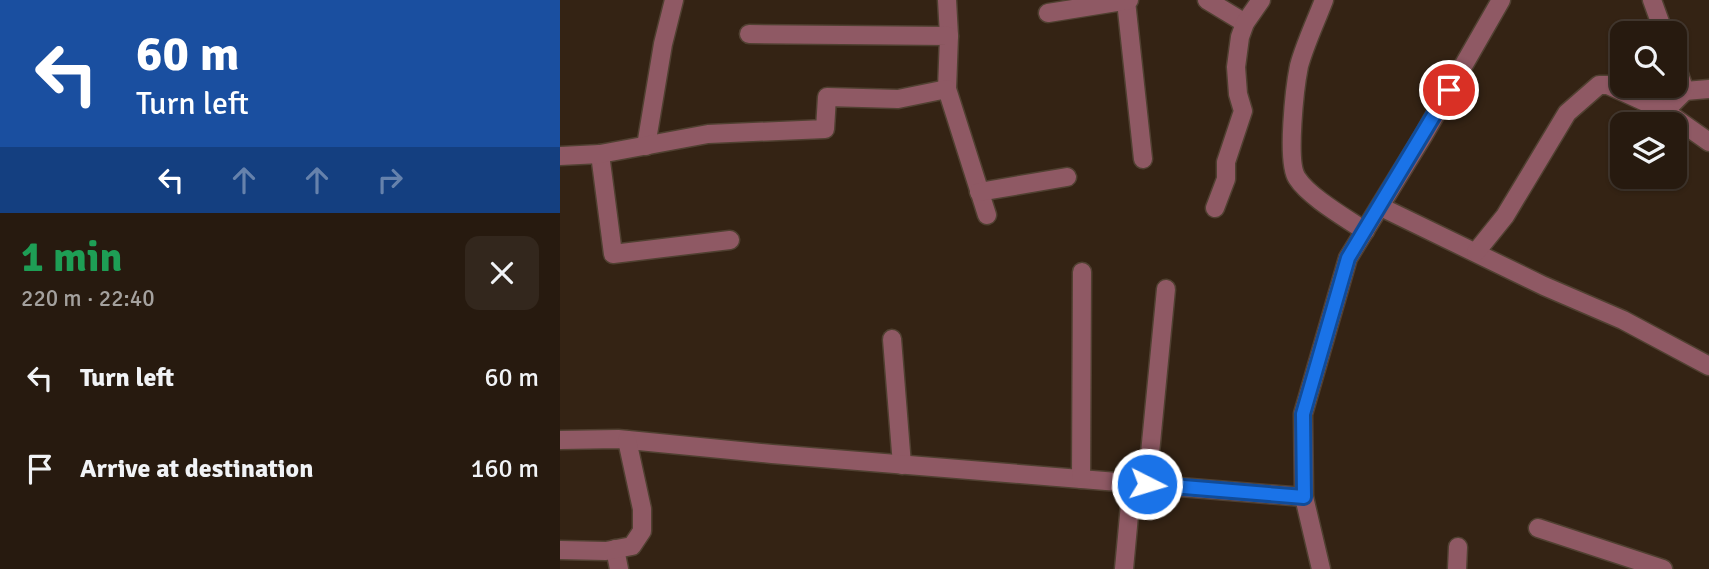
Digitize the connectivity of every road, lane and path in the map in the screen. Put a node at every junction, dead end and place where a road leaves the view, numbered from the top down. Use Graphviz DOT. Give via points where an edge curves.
graph roads {
  1 [pos="674,0"];
  2 [pos="947,0"];
  3 [pos="1127,0"];
  4 [pos="1207,0"];
  5 [pos="1261,0"];
  6 [pos="1324,0"];
  7 [pos="1501,0"];
  8 [pos="1652,0"];
  9 [pos="1048,13"];
  10 [pos="1660,21"];
  11 [pos="1245,23"];
  12 [pos="749,34"];
  13 [pos="949,36"];
  14 [pos="947,89"];
  15 [pos="1709,89"];
  16 [pos="1687,90"];
  17 [pos="1677,98"];
  18 [pos="1665,111"];
  19 [pos="1709,142"];
  20 [pos="646,146"];
  21 [pos="600,154"];
  22 [pos="560,156"];
  23 [pos="1143,159"];
  24 [pos="1067,177"];
  25 [pos="979,191"];
  26 [pos="1381,206"];
  27 [pos="1215,208"];
  28 [pos="987,215"];
  29 [pos="1365,231"];
  30 [pos="730,240"];
  31 [pos="1476,252"];
  32 [pos="1082,272"];
  33 [pos="1166,289"];
  34 [pos="892,339"];
  35 [pos="1709,366"];
  36 [pos="560,440"];
  37 [pos="627,440"];
  38 [pos="902,465"];
  39 [pos="1081,479"];
  40 [pos="1139,484"];
  41 [pos="1304,497"];
  42 [pos="1538,528"];
  43 [pos="1458,547"];
  44 [pos="615,549"];
  45 [pos="560,550"];
  46 [pos="619,569"];
  47 [pos="1124,569"];
  48 [pos="1321,569"];
  49 [pos="1457,569"];
  50 [pos="1663,569"];
  1 -- 20 [label="street"];
  2 -- 13 [label="street"];
  3 -- 9 [label="street"];
  3 -- 23 [label="street"];
  4 -- 11 [label="street"];
  5 -- 11 [label="street"];
  6 -- 29 [label="street" via="1300,65 1293,108 1295,177"];
  7 -- 26 [label="street"];
  8 -- 10 [label="street"];
  11 -- 27 [label="street" via="1236,67 1243,111"];
  12 -- 13 [label="street"];
  13 -- 14 [label="street"];
  14 -- 20 [label="street" via="898,99 827,97 825,129 708,134"];
  14 -- 25 [label="street"];
  15 -- 16 [label="street"];
  17 -- 18 [label="street"];
  18 -- 19 [label="street"];
  18 -- 31 [label="street" via="1599,85 1567,113 1504,216"];
  20 -- 21 [label="street"];
  21 -- 22 [label="street"];
  21 -- 30 [label="street" via="613,254"];
  24 -- 25 [label="street"];
  25 -- 28 [label="street"];
  26 -- 29 [label="street"];
  26 -- 31 [label="street"];
  29 -- 41 [label="street" via="1348,258 1303,414"];
  31 -- 35 [label="street" via="1623,320"];
  32 -- 39 [label="street"];
  33 -- 40 [label="street"];
  34 -- 38 [label="street"];
  36 -- 37 [label="street"];
  37 -- 38 [label="street"];
  37 -- 44 [label="street" via="642,509 642,531 632,546"];
  38 -- 39 [label="street"];
  39 -- 40 [label="street"];
  40 -- 41 [label="street"];
  40 -- 47 [label="street"];
  41 -- 48 [label="street"];
  42 -- 50 [label="street"];
  43 -- 49 [label="street"];
  44 -- 45 [label="street"];
  44 -- 46 [label="street"];
}
